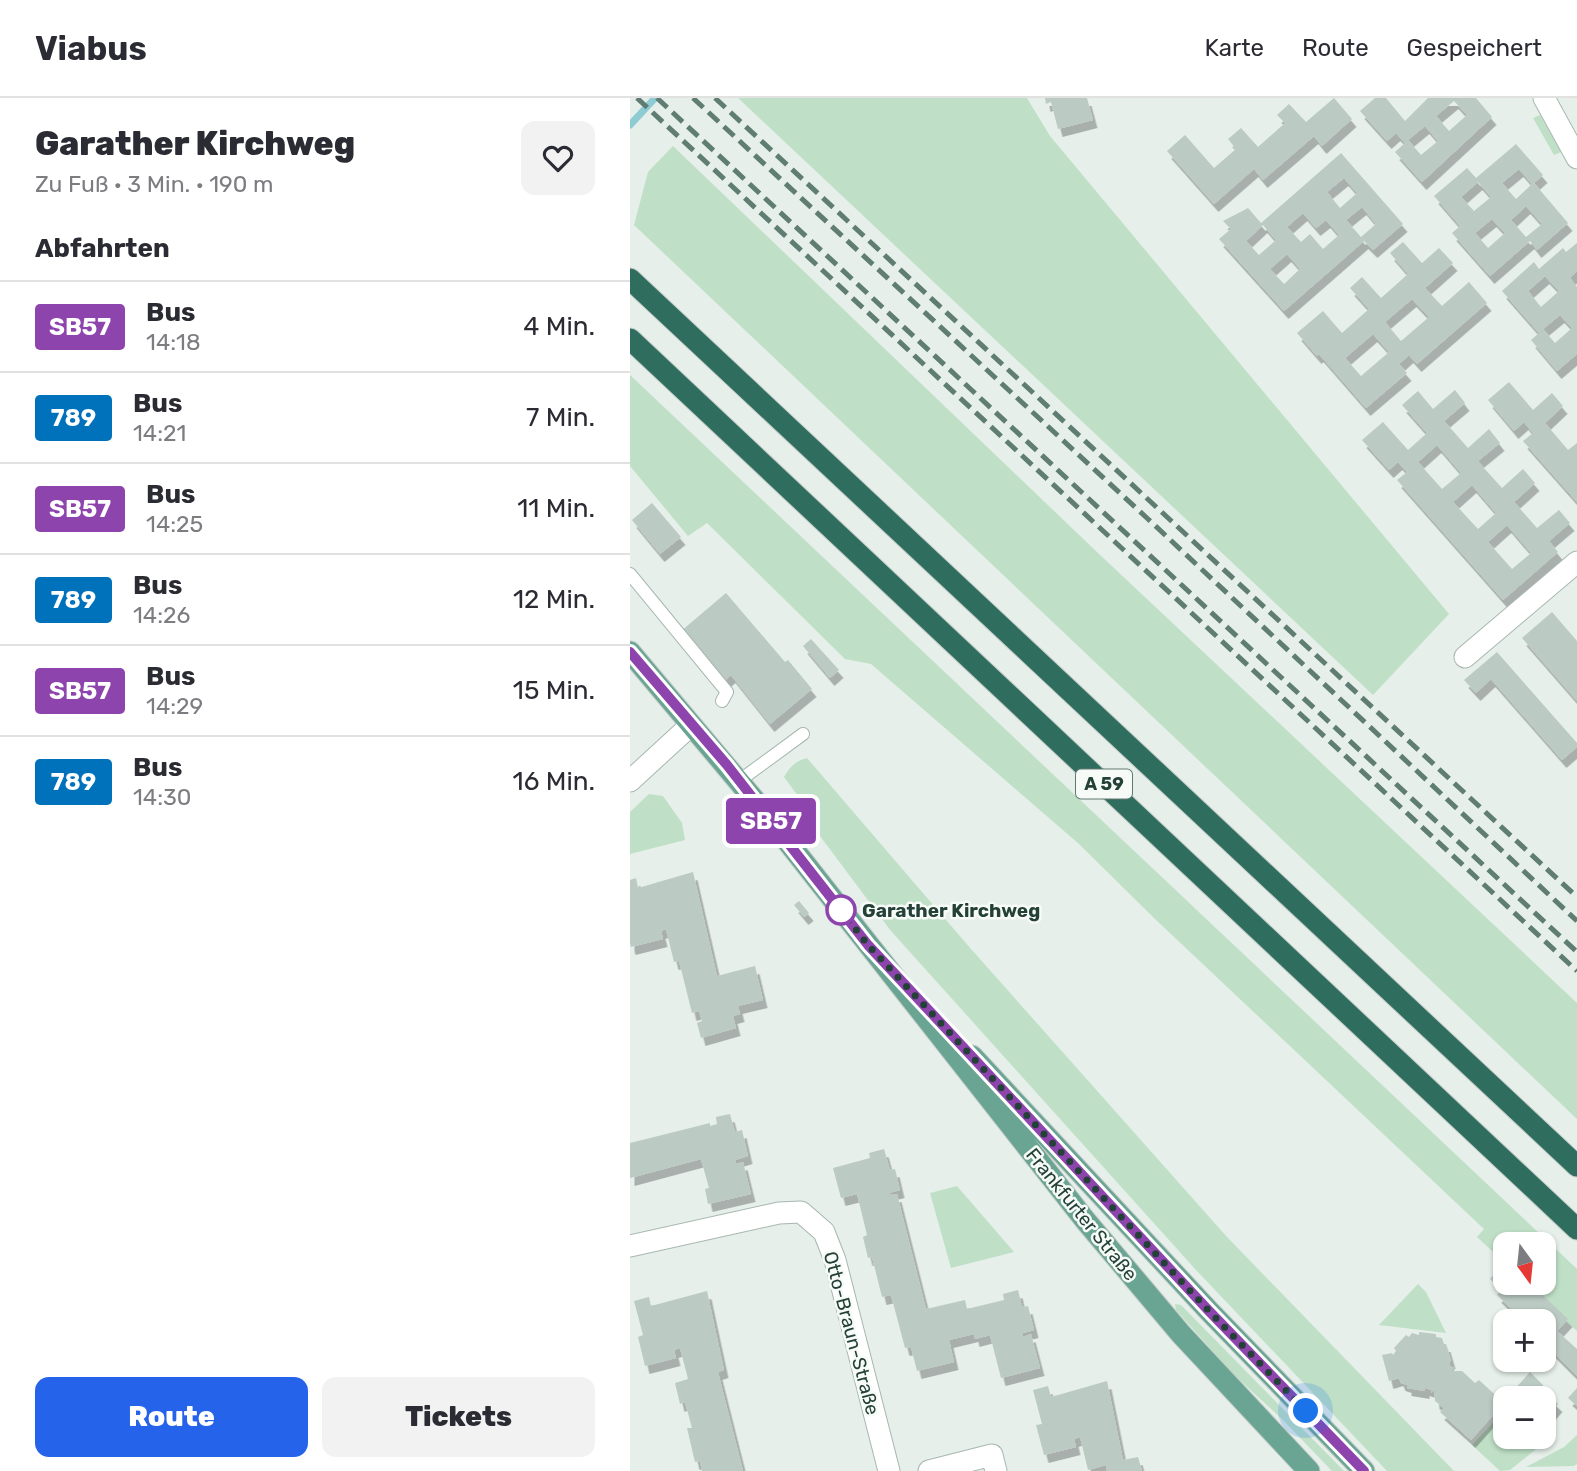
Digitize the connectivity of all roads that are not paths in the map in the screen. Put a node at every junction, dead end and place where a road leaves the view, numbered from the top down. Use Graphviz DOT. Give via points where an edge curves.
graph roads {
  1 [pos="1544,98"];
  2 [pos="1577,158"];
  3 [pos="635,284"];
  4 [pos="630,339"];
  5 [pos="1577,562"];
  6 [pos="630,574"];
  7 [pos="630,652"];
  8 [pos="1465,657"];
  9 [pos="722,701"];
  10 [pos="691,725"];
  11 [pos="803,734"];
  12 [pos="630,781"];
  13 [pos="739,781"];
  14 [pos="868,945"];
  15 [pos="1577,1166"];
  16 [pos="1577,1229"];
  17 [pos="630,1246"];
  18 [pos="889,1471"];
  19 [pos="929,1471"];
  20 [pos="996,1471"];
  21 [pos="1309,1471"];
  22 [pos="1364,1471"];
  1 -- 2 [label="street"];
  3 -- 15 [label="highway, A 59"];
  4 -- 16 [label="highway, A 59"];
  5 -- 8 [label="street"];
  6 -- 9 [label="lane" via="727,692"];
  7 -- 10 [label="main road, Frankfurter Straße"];
  10 -- 12 [label="street"];
  10 -- 13 [label="main road, Frankfurter Straße"];
  11 -- 13 [label="lane"];
  13 -- 14 [label="main road, Frankfurter Straße"];
  14 -- 21 [label="main road, Frankfurter Straße" via="1085,1220 1234,1393"];
  14 -- 22 [label="main road, Frankfurter Straße"];
  17 -- 18 [label="street, Otto-Braun-Straße" via="801,1212 824,1232 835,1260"];
  19 -- 20 [label="street" via="992,1455"];
}
